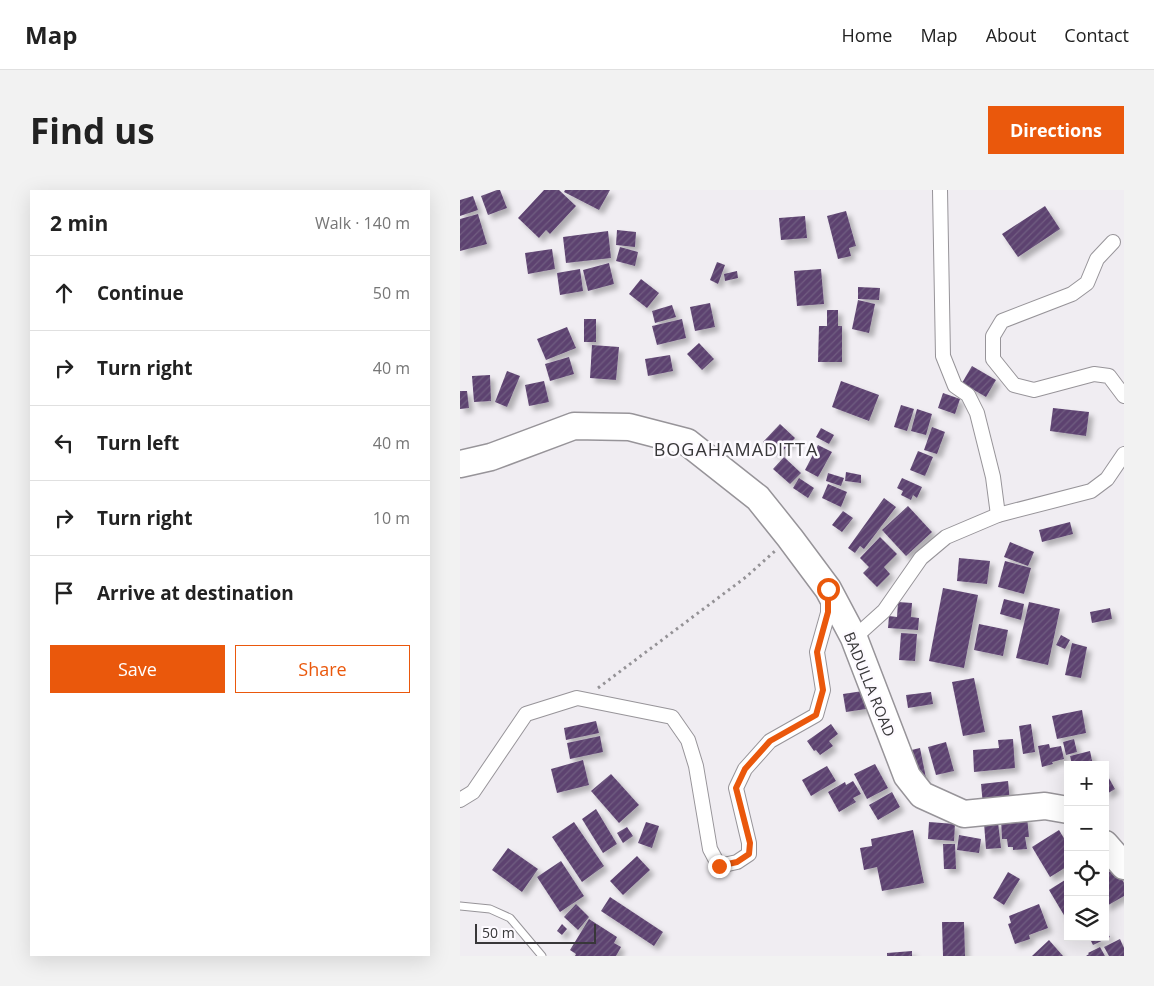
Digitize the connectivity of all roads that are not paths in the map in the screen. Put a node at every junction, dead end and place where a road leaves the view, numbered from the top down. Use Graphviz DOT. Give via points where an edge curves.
graph roads {
  1 [pos="940,190"];
  2 [pos="1113,242"];
  3 [pos="1124,396"];
  4 [pos="1124,454"];
  5 [pos="460,464"];
  6 [pos="998,515"];
  7 [pos="828,589"];
  8 [pos="854,638"];
  9 [pos="460,800"];
  10 [pos="1064,809"];
  11 [pos="1109,849"];
  12 [pos="1124,866"];
  13 [pos="460,906"];
  14 [pos="542,956"];
  1 -- 6 [label="street" via="943,356 955,386 968,395 977,413 993,477"];
  2 -- 3 [label="street" via="1097,259 1087,283 1072,294 1002,321 992,336 993,359 1014,385 1034,390 1094,374 1109,376"];
  4 -- 6 [label="street" via="1107,480 1091,491"];
  5 -- 7 [label="highway, BADULLA ROAD" via="574,426 629,427 686,442 758,498"];
  6 -- 8 [label="street" via="946,537 921,558 884,611"];
  7 -- 8 [label="highway, BADULLA ROAD"];
  7 -- 9 [label="street" via="828,612 817,652 823,690 816,715 770,741 745,769 736,788 750,843 749,854 737,862 719,866 710,849 696,766 688,740 672,717 577,698 526,714 473,792"];
  8 -- 10 [label="highway, BADULLA ROAD" via="907,776 922,795 964,814 1045,806"];
  11 -- 12 [label="highway"];
  13 -- 14 [label="lane" via="490,909 510,918"];
}
